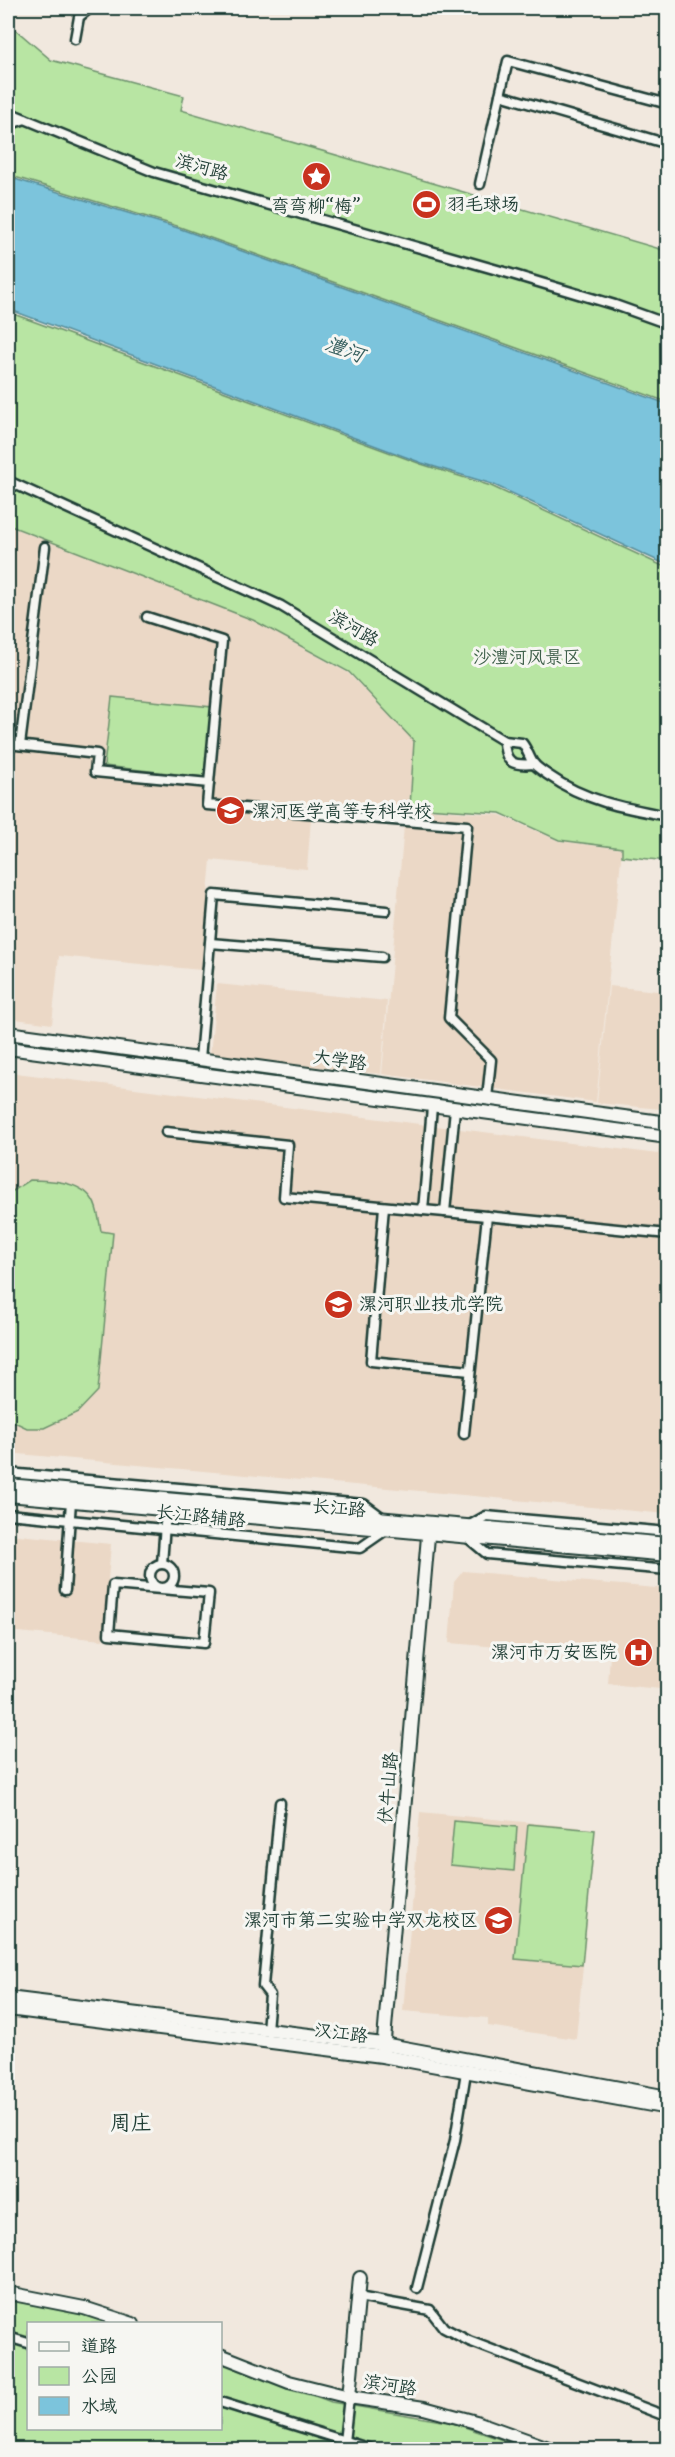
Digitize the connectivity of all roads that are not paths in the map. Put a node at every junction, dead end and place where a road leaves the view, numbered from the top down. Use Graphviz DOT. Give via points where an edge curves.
graph roads {
  1 [pos="90,8"];
  2 [pos="75,39"];
  3 [pos="500,95"];
  4 [pos="668,104"];
  5 [pos="8,112"];
  6 [pos="25,119"];
  7 [pos="8,125"];
  8 [pos="668,144"];
  9 [pos="480,184"];
  10 [pos="668,324"];
  11 [pos="8,481"];
  12 [pos="45,547"];
  13 [pos="147,617"];
  14 [pos="504,741"];
  15 [pos="8,744"];
  16 [pos="20,745"];
  17 [pos="534,764"];
  18 [pos="209,783"];
  19 [pos="668,816"];
  20 [pos="387,911"];
  21 [pos="210,943"];
  22 [pos="382,957"];
  23 [pos="8,1033"];
  24 [pos="8,1048"];
  25 [pos="200,1059"];
  26 [pos="487,1098"];
  27 [pos="432,1107"];
  28 [pos="455,1109"];
  29 [pos="668,1123"];
  30 [pos="166,1132"];
  31 [pos="668,1137"];
  32 [pos="384,1207"];
  33 [pos="423,1210"];
  34 [pos="445,1212"];
  35 [pos="487,1216"];
  36 [pos="668,1234"];
  37 [pos="470,1371"];
  38 [pos="464,1434"];
  39 [pos="8,1473"];
  40 [pos="8,1485"];
  41 [pos="8,1495"];
  42 [pos="71,1502"];
  43 [pos="166,1511"];
  44 [pos="8,1514"];
  45 [pos="69,1520"];
  46 [pos="386,1525"];
  47 [pos="429,1528"];
  48 [pos="165,1529"];
  49 [pos="668,1532"];
  50 [pos="467,1533"];
  51 [pos="668,1544"];
  52 [pos="668,1555"];
  53 [pos="162,1564"];
  54 [pos="668,1570"];
  55 [pos="162,1589"];
  56 [pos="65,1590"];
  57 [pos="280,1803"];
  58 [pos="8,1998"];
  59 [pos="8,2008"];
  60 [pos="267,2030"];
  61 [pos="383,2050"];
  62 [pos="466,2072"];
  63 [pos="668,2097"];
  64 [pos="668,2108"];
  65 [pos="360,2278"];
  66 [pos="417,2288"];
  67 [pos="8,2293"];
  68 [pos="358,2296"];
  69 [pos="127,2322"];
  70 [pos="8,2337"];
  71 [pos="27,2343"];
  72 [pos="222,2356"];
  73 [pos="349,2397"];
  74 [pos="222,2403"];
  75 [pos="668,2416"];
  76 [pos="344,2442"];
  77 [pos="374,2450"];
  78 [pos="554,2450"];
  1 -- 2 [label="street" via="79,17"];
  3 -- 4 [label="street" via="508,61"];
  3 -- 8 [label="street"];
  3 -- 9 [label="street"];
  5 -- 6 [label="street, 滨河路"];
  6 -- 7 [label="street"];
  6 -- 10 [label="street, 滨河路" via="154,172 508,273"];
  11 -- 14 [label="street, 滨河路" via="281,606"];
  12 -- 16 [label="street"];
  13 -- 18 [label="street" via="222,641"];
  14 -- 17 [label="street, 滨河路" via="522,743"];
  14 -- 17 [label="street" via="505,755 512,763"];
  15 -- 16 [label="street"];
  16 -- 18 [label="street" via="96,754 95,771"];
  17 -- 19 [label="street, 滨河路" via="558,782 597,801"];
  18 -- 26 [label="street" via="207,805 467,826 449,1018 491,1060"];
  20 -- 21 [label="street" via="214,895"];
  21 -- 22 [label="street"];
  21 -- 25 [label="street"];
  23 -- 25 [label="main road, 大学路"];
  24 -- 27 [label="main road, 大学路"];
  25 -- 26 [label="main road, 大学路"];
  26 -- 29 [label="main road, 大学路"];
  27 -- 28 [label="main road, 大学路"];
  27 -- 33 [label="street"];
  28 -- 31 [label="main road, 大学路"];
  28 -- 34 [label="street"];
  30 -- 32 [label="street" via="288,1145 284,1197"];
  32 -- 33 [label="street"];
  32 -- 37 [label="street" via="371,1361"];
  33 -- 34 [label="street"];
  34 -- 35 [label="street"];
  35 -- 36 [label="street"];
  35 -- 37 [label="street"];
  37 -- 38 [label="street"];
  39 -- 46 [label="street, 长江路辅路" via="364,1504"];
  40 -- 46 [label="main road, 长江路"];
  41 -- 42 [label="main road, 长江路"];
  42 -- 43 [label="main road, 长江路"];
  42 -- 45 [label="street"];
  43 -- 46 [label="main road, 长江路"];
  43 -- 48 [label="street"];
  44 -- 45 [label="street, 长江路辅路"];
  45 -- 48 [label="street, 长江路辅路"];
  45 -- 56 [label="street"];
  46 -- 47 [label="main road, 长江路"];
  46 -- 48 [label="street, 长江路辅路" via="360,1548"];
  47 -- 50 [label="main road, 长江路"];
  47 -- 61 [label="main road, 伏牛山路"];
  48 -- 53 [label="street"];
  49 -- 50 [label="street" via="486,1516"];
  50 -- 51 [label="main road, 长江路"];
  50 -- 52 [label="main road, 长江路"];
  50 -- 54 [label="street" via="487,1554"];
  53 -- 55 [label="street" via="155,1566 150,1576 152,1583"];
  53 -- 55 [label="street" via="170,1567 174,1579"];
  55 -- 55 [label="street" via="209,1593 204,1643 109,1634 113,1585"];
  57 -- 60 [label="street" via="263,1986 270,1995"];
  58 -- 60 [label="main road, 汉江路"];
  59 -- 61 [label="main road, 汉江路"];
  60 -- 61 [label="main road, 汉江路"];
  61 -- 62 [label="main road, 汉江路"];
  61 -- 63 [label="main road, 汉江路"];
  62 -- 64 [label="main road, 汉江路"];
  62 -- 66 [label="street" via="455,2140"];
  65 -- 68 [label="main road"];
  67 -- 69 [label="main road" via="84,2308"];
  68 -- 73 [label="main road"];
  68 -- 75 [label="street" via="430,2310 444,2328 469,2341"];
  70 -- 71 [label="street"];
  72 -- 73 [label="main road, 滨河路" via="289,2382"];
  73 -- 76 [label="street"];
  73 -- 78 [label="main road, 滨河路" via="435,2411"];
  74 -- 76 [label="street"];
  76 -- 77 [label="street"];
}
